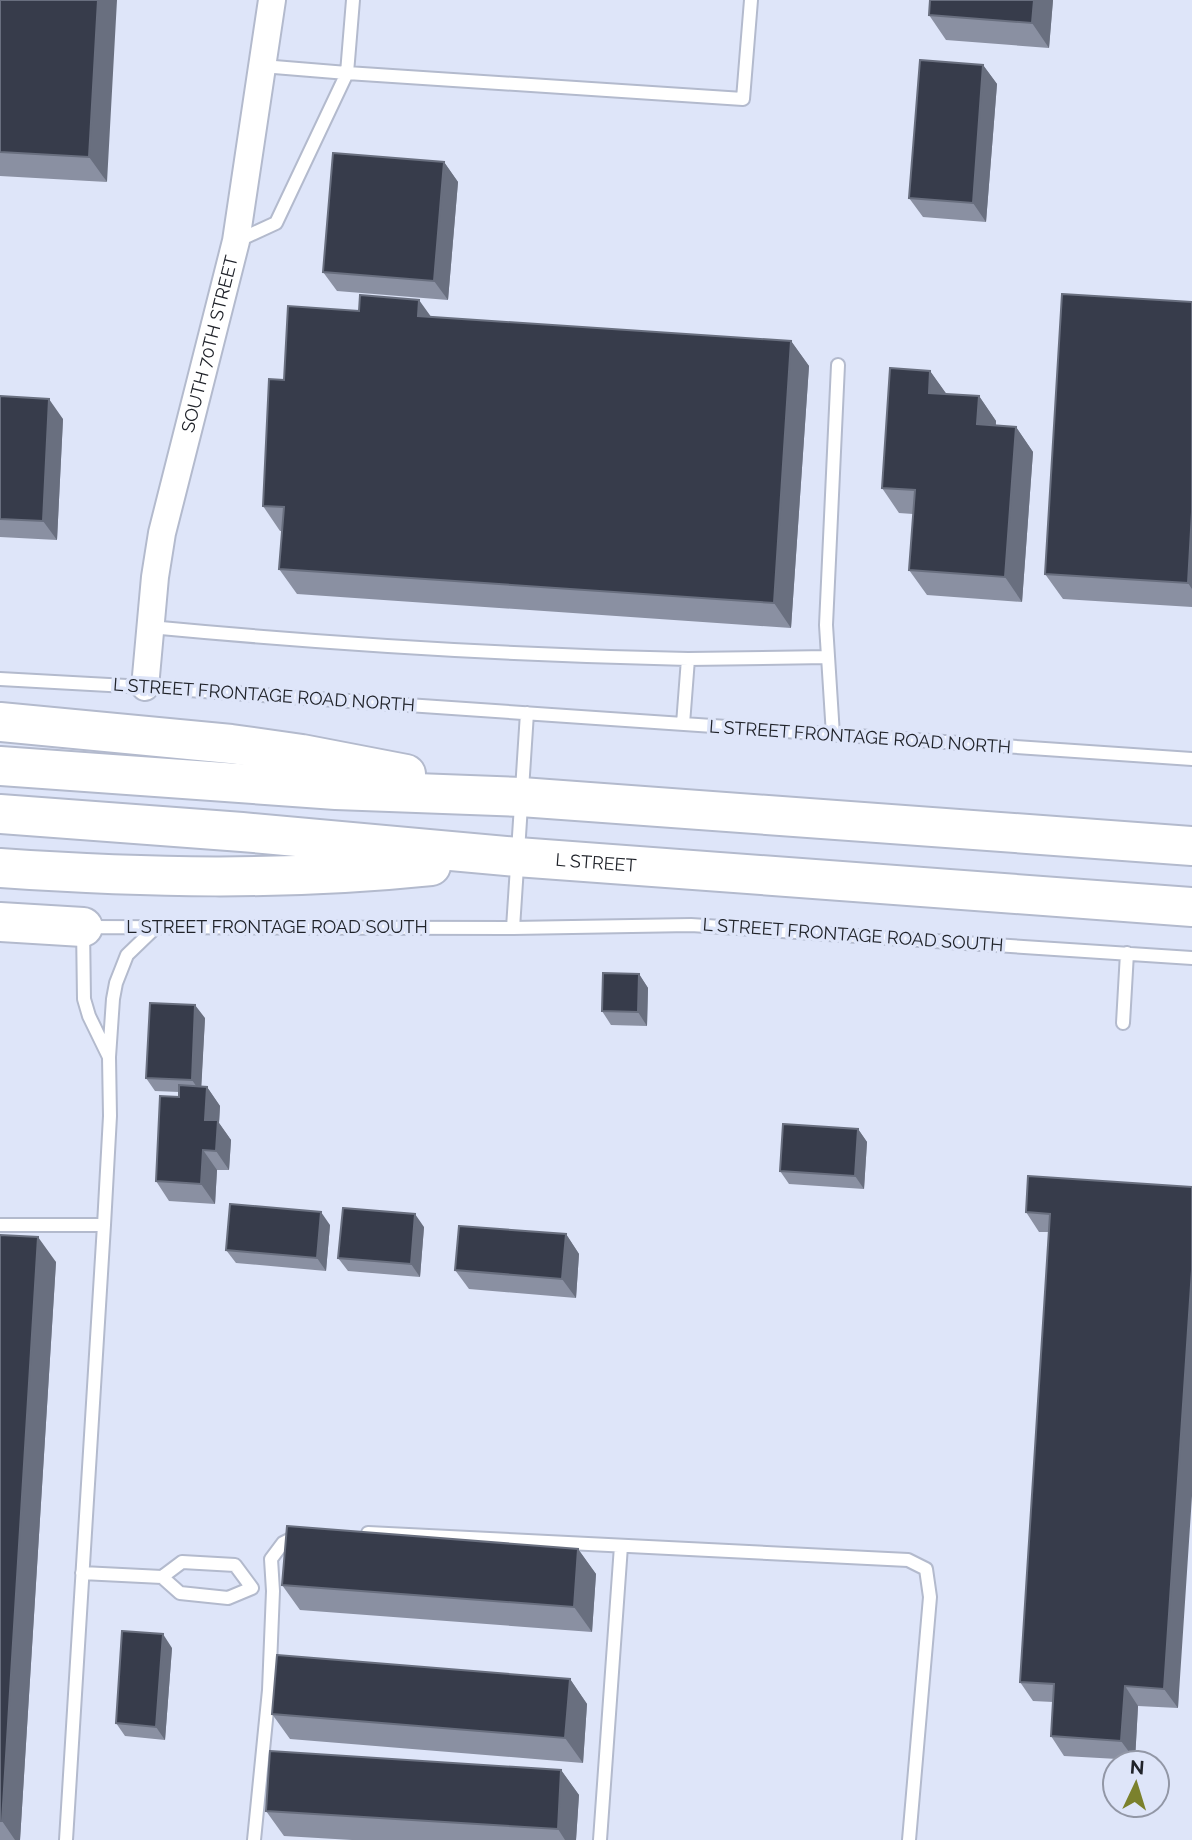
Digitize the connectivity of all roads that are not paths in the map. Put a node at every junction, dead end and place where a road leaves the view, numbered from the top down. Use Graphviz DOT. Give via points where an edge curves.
graph roads {
  1 [pos="272,0"];
  2 [pos="354,0"];
  3 [pos="751,0"];
  4 [pos="262,66"];
  5 [pos="347,73"];
  6 [pos="236,241"];
  7 [pos="838,365"];
  8 [pos="150,626"];
  9 [pos="828,657"];
  10 [pos="688,659"];
  11 [pos="0,679"];
  12 [pos="145,687"];
  13 [pos="527,713"];
  14 [pos="0,722"];
  15 [pos="683,724"];
  16 [pos="833,735"];
  17 [pos="1192,759"];
  18 [pos="0,766"];
  19 [pos="521,797"];
  20 [pos="0,814"];
  21 [pos="1192,846"];
  22 [pos="517,857"];
  23 [pos="0,868"];
  24 [pos="1192,907"];
  25 [pos="0,922"];
  26 [pos="83,927"];
  27 [pos="156,927"];
  28 [pos="513,928"];
  29 [pos="1127,953"];
  30 [pos="1192,958"];
  31 [pos="1123,1023"];
  32 [pos="109,1058"];
  33 [pos="0,1224"];
  34 [pos="104,1225"];
  35 [pos="309,1530"];
  36 [pos="350,1532"];
  37 [pos="621,1546"];
  38 [pos="82,1573"];
  39 [pos="162,1577"];
  40 [pos="252,1588"];
  41 [pos="273,1591"];
  42 [pos="66,1840"];
  43 [pos="254,1840"];
  44 [pos="600,1840"];
  45 [pos="909,1840"];
  1 -- 4 [label="street, SOUTH 70TH STREET"];
  2 -- 5 [label="lane"];
  3 -- 5 [label="lane" via="743,99"];
  4 -- 5 [label="lane"];
  4 -- 6 [label="street, SOUTH 70TH STREET"];
  5 -- 6 [label="lane" via="276,223"];
  6 -- 8 [label="street, SOUTH 70TH STREET" via="163,533"];
  7 -- 9 [label="lane"];
  8 -- 10 [label="lane" via="576,657"];
  8 -- 12 [label="street, SOUTH 70TH STREET"];
  9 -- 10 [label="lane"];
  9 -- 16 [label="lane"];
  10 -- 15 [label="lane"];
  11 -- 12 [label="lane, L STREET FRONTAGE ROAD NORTH"];
  12 -- 13 [label="lane, L STREET FRONTAGE ROAD NORTH"];
  13 -- 15 [label="lane, L STREET FRONTAGE ROAD NORTH"];
  13 -- 19 [label="lane"];
  14 -- 19 [label="main road" via="290,752"];
  15 -- 16 [label="lane, L STREET FRONTAGE ROAD NORTH"];
  16 -- 17 [label="lane, L STREET FRONTAGE ROAD NORTH"];
  18 -- 19 [label="main road" via="336,790"];
  19 -- 21 [label="main road"];
  19 -- 22 [label="lane"];
  20 -- 22 [label="main road, L STREET"];
  22 -- 23 [label="main road" via="306,876 158,876"];
  22 -- 24 [label="main road, L STREET"];
  22 -- 28 [label="lane"];
  25 -- 26 [label="main road"];
  26 -- 27 [label="lane, L STREET FRONTAGE ROAD SOUTH"];
  26 -- 32 [label="lane" via="84,999"];
  27 -- 28 [label="lane, L STREET FRONTAGE ROAD SOUTH"];
  27 -- 32 [label="lane" via="127,955 121,968 113,999"];
  28 -- 29 [label="lane, L STREET FRONTAGE ROAD SOUTH" via="726,926"];
  29 -- 30 [label="lane, L STREET FRONTAGE ROAD SOUTH"];
  29 -- 31 [label="lane"];
  32 -- 34 [label="lane"];
  33 -- 34 [label="lane"];
  34 -- 38 [label="lane"];
  35 -- 41 [label="lane" via="283,1543 271,1559"];
  36 -- 37 [label="lane"];
  37 -- 44 [label="lane"];
  37 -- 45 [label="lane" via="908,1560 926,1569 930,1597"];
  38 -- 39 [label="lane"];
  38 -- 42 [label="lane"];
  39 -- 40 [label="lane" via="180,1593 228,1598"];
  39 -- 40 [label="lane" via="182,1562 235,1566"];
  40 -- 41 [label="lane"];
  41 -- 43 [label="lane" via="269,1690"];
}
